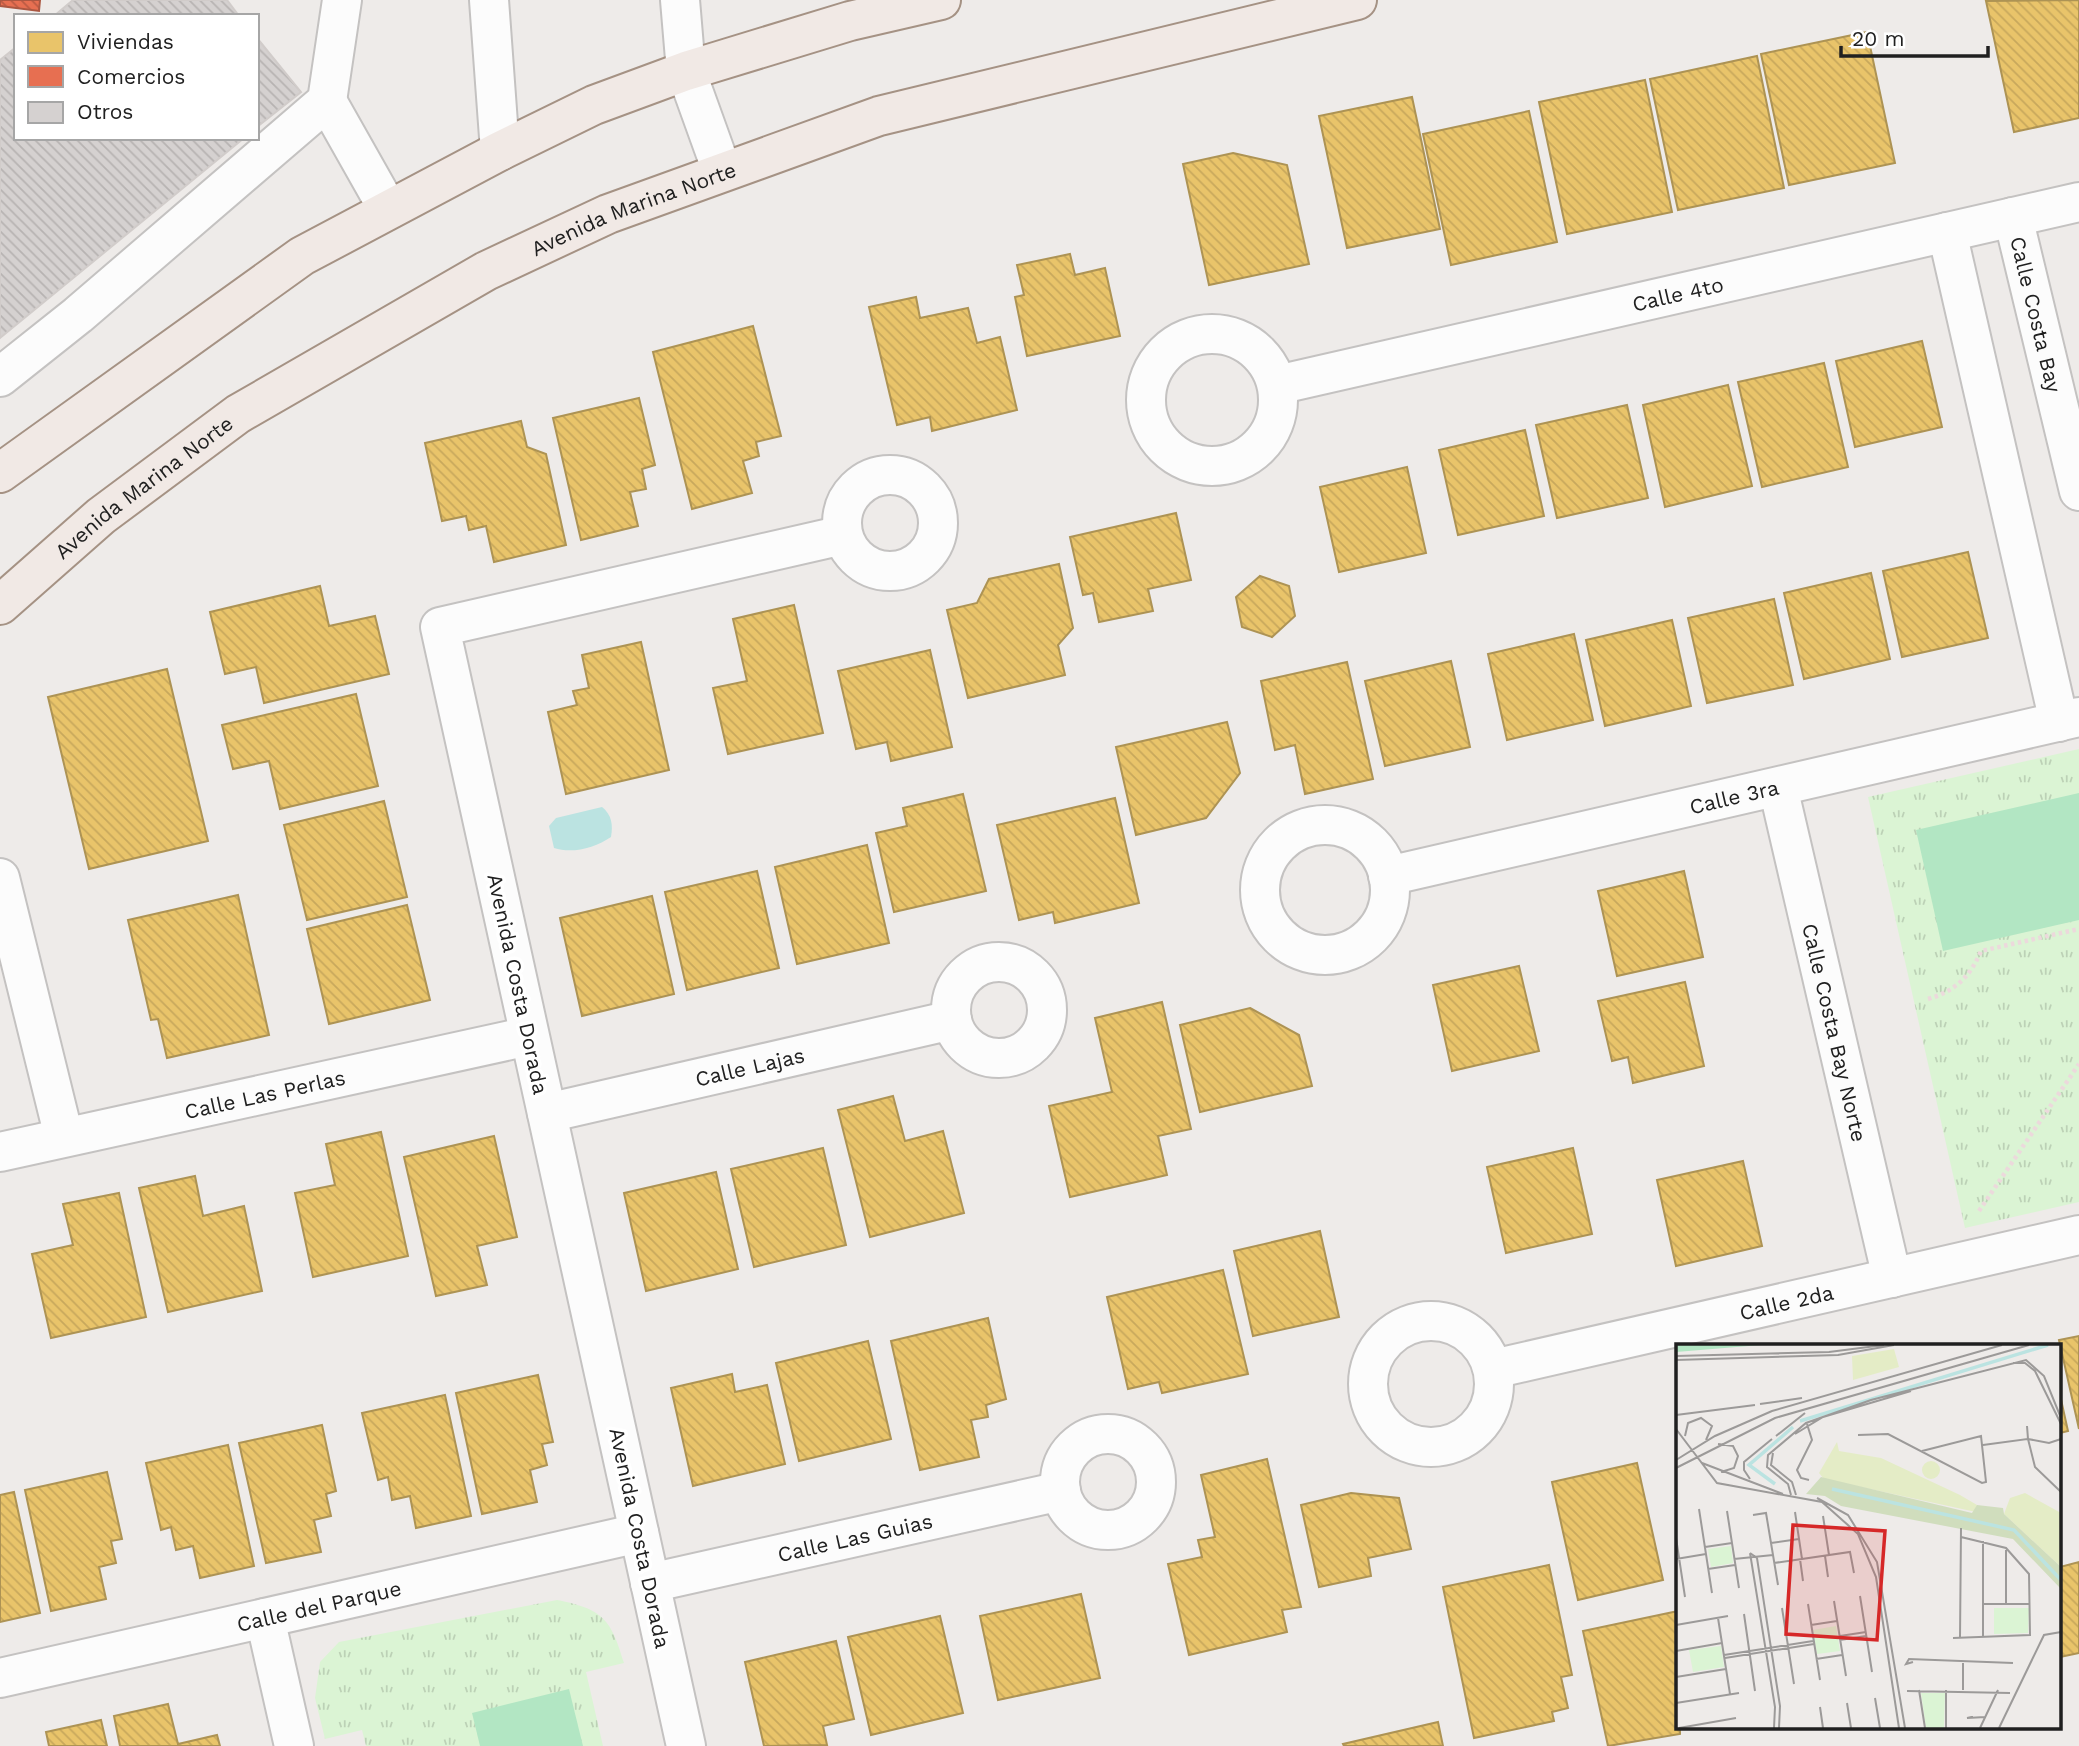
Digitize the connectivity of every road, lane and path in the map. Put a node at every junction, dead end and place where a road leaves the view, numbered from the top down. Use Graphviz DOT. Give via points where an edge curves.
graph roads {
  1 [pos="342,0"];
  2 [pos="489,0"];
  3 [pos="680,0"];
  4 [pos="941,0"];
  5 [pos="1357,0"];
  6 [pos="686,71"];
  7 [pos="327,100"];
  8 [pos="500,151"];
  9 [pos="722,172"];
  10 [pos="2079,202"];
  11 [pos="388,209"];
  12 [pos="2013,217"];
  13 [pos="1947,232"];
  14 [pos="0,377"];
  15 [pos="1277,386"];
  16 [pos="0,474"];
  17 [pos="2079,491"];
  18 [pos="843,535"];
  19 [pos="0,605"];
  20 [pos="2069,719"];
  21 [pos="1779,786"];
  22 [pos="1388,876"];
  23 [pos="0,878"];
  24 [pos="2079,929"];
  25 [pos="1928,999"];
  26 [pos="951,1020"];
  27 [pos="529,1036"];
  28 [pos="2079,1064"];
  29 [pos="547,1113"];
  30 [pos="64,1137"];
  31 [pos="0,1152"];
  32 [pos="1978,1212"];
  33 [pos="2079,1235"];
  34 [pos="1892,1278"];
  35 [pos="1493,1369"];
  36 [pos="1061,1491"];
  37 [pos="639,1533"];
  38 [pos="650,1583"];
  39 [pos="265,1618"];
  40 [pos="0,1678"];
  41 [pos="294,1746"];
  42 [pos="685,1746"];
  1 -- 7 [label="street"];
  2 -- 8 [label="street"];
  3 -- 6 [label="street"];
  4 -- 6 [label="main road" via="850,21"];
  5 -- 9 [label="main road, Avenida Marina Norte" via="878,116"];
  6 -- 8 [label="main road" via="594,105"];
  6 -- 9 [label="street"];
  7 -- 11 [label="street"];
  7 -- 14 [label="street"];
  8 -- 11 [label="main road"];
  9 -- 19 [label="main road, Avenida Marina Norte" via="608,214 486,271 238,414 101,516"];
  10 -- 12 [label="street, Calle 4to"];
  11 -- 16 [label="main road" via="302,256"];
  12 -- 13 [label="street, Calle 4to"];
  12 -- 17 [label="street, Calle Costa Bay"];
  13 -- 15 [label="street, Calle 4to"];
  13 -- 20 [label="street"];
  18 -- 27 [label="street, Avenida Costa Dorada" via="440,626"];
  20 -- 21 [label="street, Calle 3ra"];
  21 -- 22 [label="street, Calle 3ra"];
  21 -- 34 [label="street, Calle Costa Bay Norte"];
  23 -- 30 [label="street"];
  24 -- 25 [label="path" via="1981,951 1975,967 1958,986"];
  26 -- 29 [label="street, Calle Lajas"];
  27 -- 29 [label="street, Avenida Costa Dorada"];
  27 -- 30 [label="street, Calle Las Perlas"];
  28 -- 32 [label="path"];
  29 -- 37 [label="street, Avenida Costa Dorada"];
  30 -- 31 [label="street, Calle Las Perlas"];
  33 -- 34 [label="street, Calle 2da"];
  34 -- 35 [label="street, Calle 2da"];
  36 -- 38 [label="street, Calle Las Guias"];
  37 -- 38 [label="street, Avenida Costa Dorada"];
  37 -- 39 [label="street, Calle del Parque"];
  38 -- 42 [label="street, Avenida Costa Dorada"];
  39 -- 40 [label="street, Calle del Parque"];
  39 -- 41 [label="street"];
}
